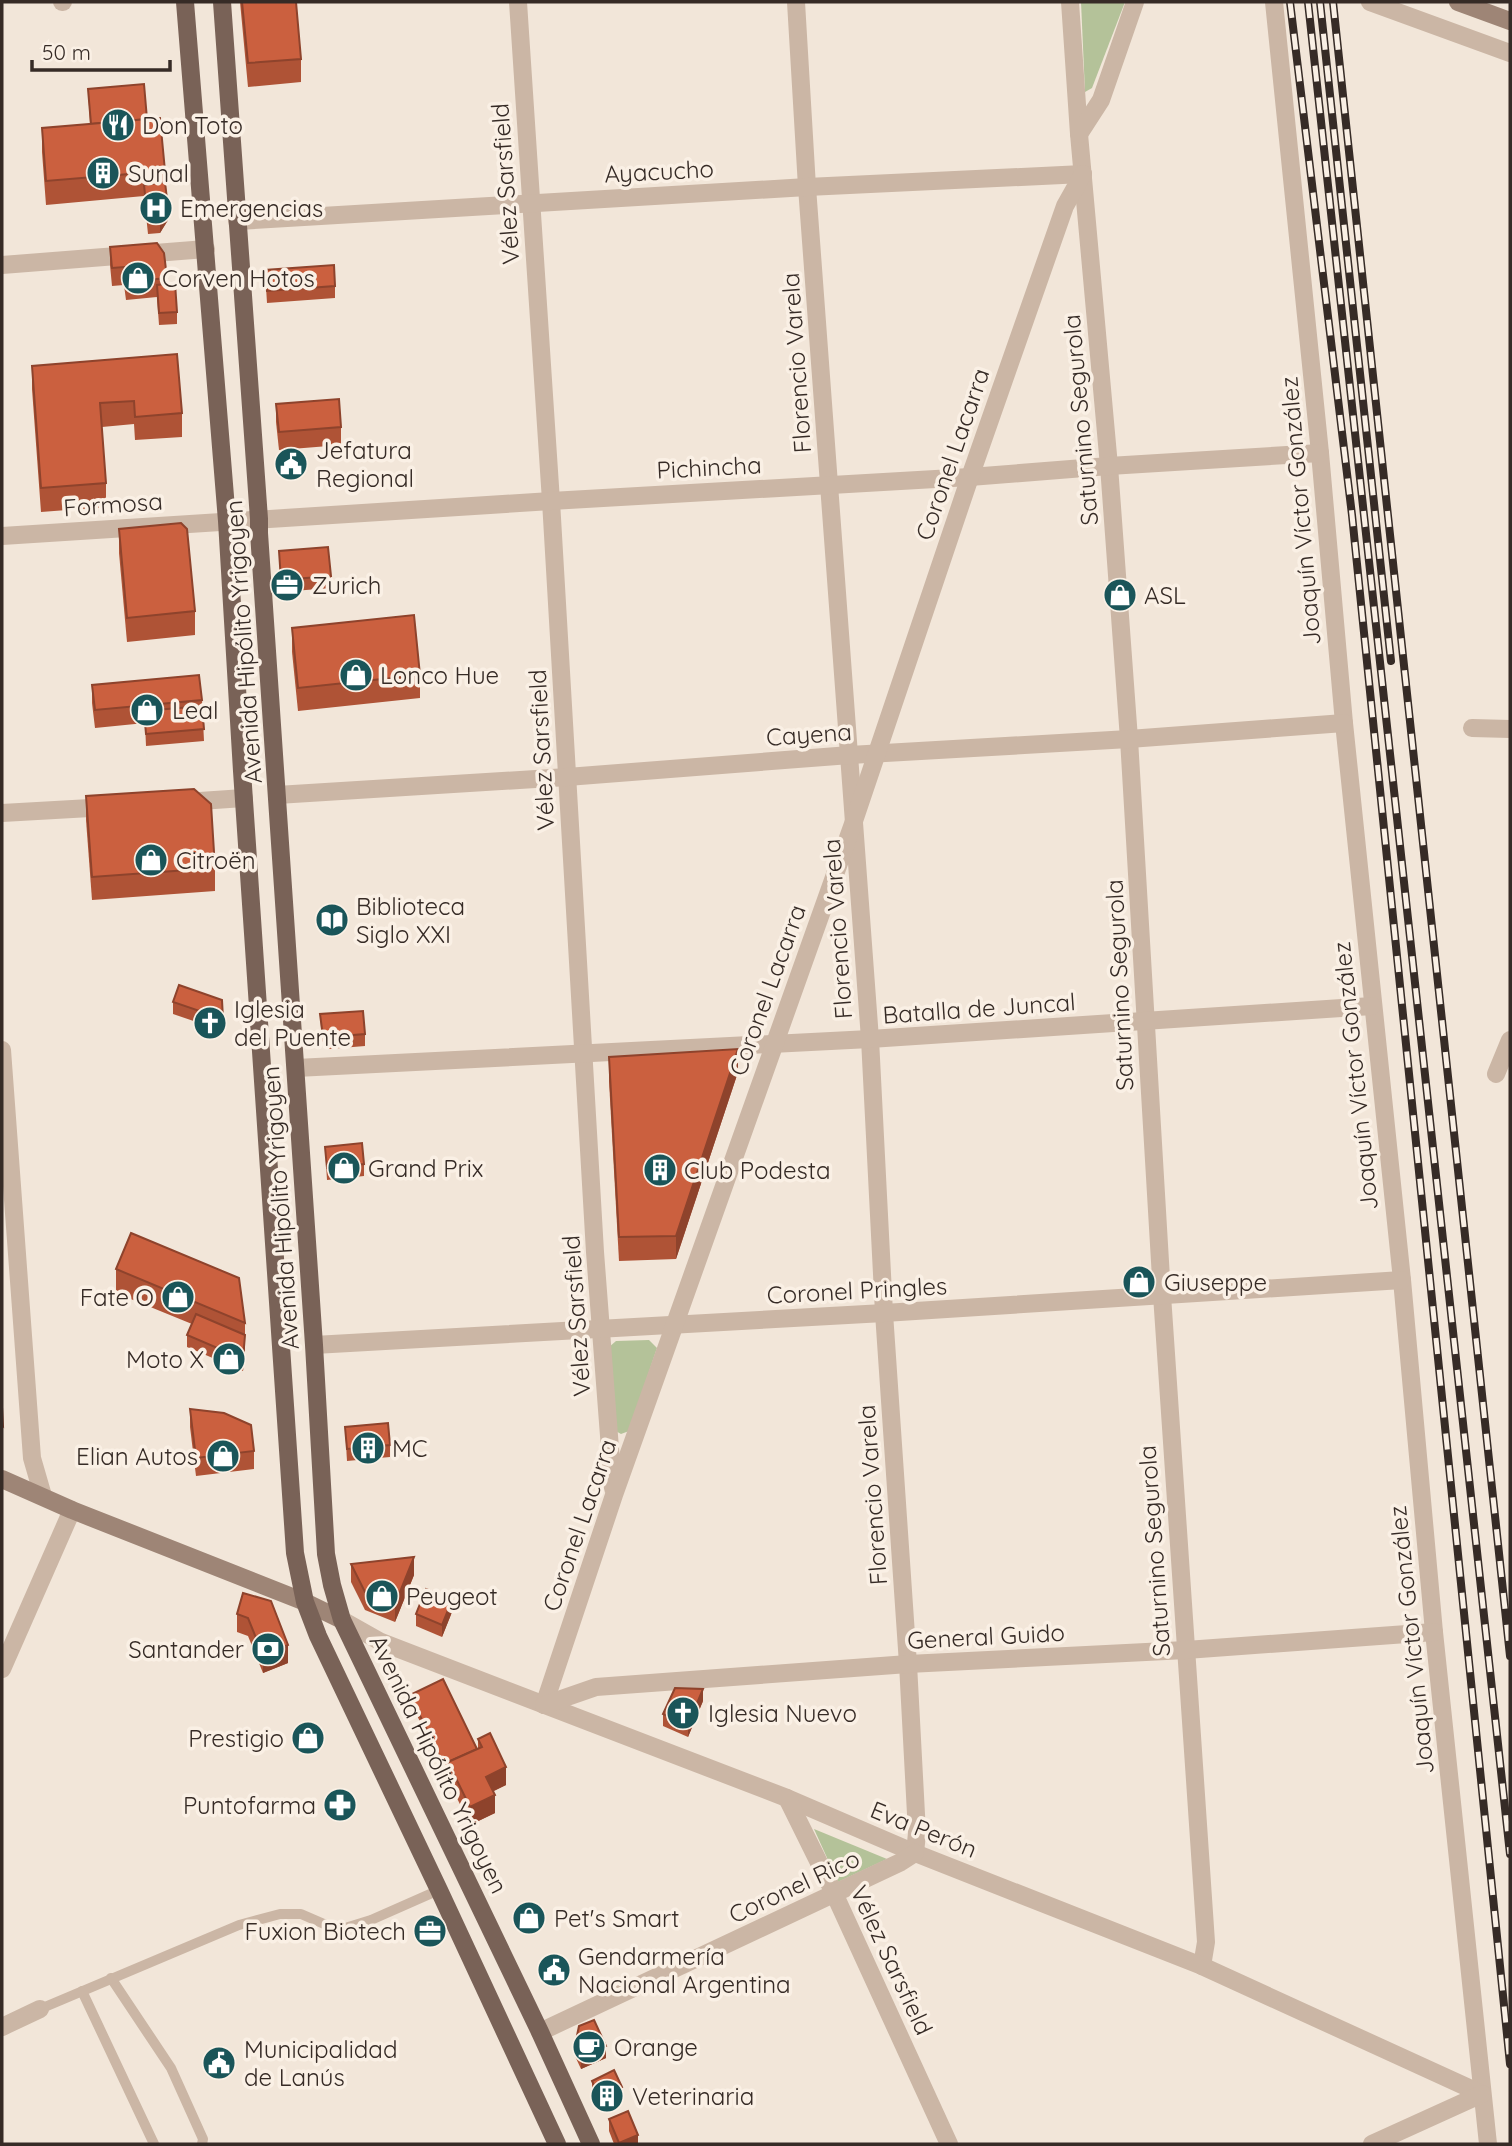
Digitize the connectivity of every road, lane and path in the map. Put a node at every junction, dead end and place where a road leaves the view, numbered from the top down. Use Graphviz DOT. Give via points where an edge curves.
graph roads {
  1 [pos="185,2"];
  2 [pos="222,2"];
  3 [pos="518,2"];
  4 [pos="796,2"];
  5 [pos="1070,2"];
  6 [pos="1136,2"];
  7 [pos="1274,2"];
  8 [pos="1370,2"];
  9 [pos="1458,2"];
  10 [pos="1510,21"];
  11 [pos="1510,53"];
  12 [pos="1079,134"];
  13 [pos="1083,174"];
  14 [pos="807,187"];
  15 [pos="531,203"];
  16 [pos="237,221"];
  17 [pos="206,249"];
  18 [pos="2,265"];
  19 [pos="1320,453"];
  20 [pos="1109,466"];
  21 [pos="970,477"];
  22 [pos="829,485"];
  23 [pos="551,501"];
  24 [pos="260,519"];
  25 [pos="227,521"];
  26 [pos="2,536"];
  27 [pos="1344,723"];
  28 [pos="1472,728"];
  29 [pos="1510,729"];
  30 [pos="1129,739"];
  31 [pos="876,754"];
  32 [pos="850,755"];
  33 [pos="567,777"];
  34 [pos="277,795"];
  35 [pos="244,798"];
  36 [pos="163,803"];
  37 [pos="123,806"];
  38 [pos="2,813"];
  39 [pos="854,821"];
  40 [pos="1373,1006"];
  41 [pos="1146,1022"];
  42 [pos="870,1039"];
  43 [pos="1510,1040"];
  44 [pos="773,1045"];
  45 [pos="2,1050"];
  46 [pos="583,1053"];
  47 [pos="296,1068"];
  48 [pos="1496,1074"];
  49 [pos="1402,1280"];
  50 [pos="1162,1295"];
  51 [pos="884,1313"];
  52 [pos="675,1325"];
  53 [pos="601,1330"];
  54 [pos="314,1345"];
  55 [pos="2,1479"];
  56 [pos="614,1495"];
  57 [pos="43,1496"];
  58 [pos="72,1510"];
  59 [pos="305,1602"];
  60 [pos="342,1620"];
  61 [pos="1434,1632"];
  62 [pos="1186,1650"];
  63 [pos="908,1664"];
  64 [pos="2,1669"];
  65 [pos="544,1705"];
  66 [pos="787,1798"];
  67 [pos="915,1853"];
  68 [pos="439,1890"];
  69 [pos="834,1893"];
  70 [pos="1202,1966"];
  71 [pos="111,1978"];
  72 [pos="82,1991"];
  73 [pos="40,2009"];
  74 [pos="2,2028"];
  75 [pos="540,2032"];
  76 [pos="1482,2094"];
  77 [pos="154,2144"];
  78 [pos="202,2144"];
  79 [pos="557,2144"];
  80 [pos="591,2144"];
  81 [pos="950,2144"];
  82 [pos="1372,2144"];
  83 [pos="1488,2144"];
  1 -- 17 [label="main road, Avenida Hipólito Yrigoyen"];
  2 -- 16 [label="main road, Avenida Hipólito Yrigoyen"];
  3 -- 15 [label="street, Vélez Sarsfield"];
  4 -- 14 [label="street, Florencio Varela"];
  5 -- 12 [label="street, Saturnino Segurola"];
  6 -- 12 [label="street" via="1101,100"];
  7 -- 19 [label="street, Joaquín Víctor González"];
  8 -- 11 [label="street"];
  9 -- 10 [label="street"];
  12 -- 13 [label="street, Saturnino Segurola"];
  13 -- 14 [label="street, Ayacucho"];
  13 -- 20 [label="street, Saturnino Segurola"];
  13 -- 21 [label="street, Coronel Lacarra" via="1065,206"];
  14 -- 15 [label="street, Ayacucho"];
  14 -- 22 [label="street, Florencio Varela"];
  15 -- 16 [label="street, Ayacucho"];
  15 -- 23 [label="street, Vélez Sarsfield"];
  16 -- 24 [label="main road, Avenida Hipólito Yrigoyen"];
  17 -- 18 [label="street"];
  17 -- 25 [label="main road, Avenida Hipólito Yrigoyen"];
  19 -- 20 [label="street, Pichincha"];
  19 -- 27 [label="street, Joaquín Víctor González"];
  20 -- 21 [label="street, Pichincha"];
  20 -- 30 [label="street, Saturnino Segurola"];
  21 -- 22 [label="street, Pichincha"];
  21 -- 31 [label="street, Coronel Lacarra"];
  22 -- 23 [label="street, Pichincha"];
  22 -- 32 [label="street, Florencio Varela"];
  23 -- 24 [label="street, Pichincha"];
  23 -- 33 [label="street, Vélez Sarsfield"];
  24 -- 25 [label="street, Pichincha"];
  24 -- 34 [label="main road, Avenida Hipólito Yrigoyen"];
  25 -- 26 [label="street, Formosa"];
  25 -- 35 [label="main road, Avenida Hipólito Yrigoyen"];
  27 -- 30 [label="street, Cayena"];
  27 -- 40 [label="street, Joaquín Víctor González"];
  28 -- 29 [label="street"];
  30 -- 31 [label="street, Cayena"];
  30 -- 41 [label="street, Saturnino Segurola"];
  31 -- 32 [label="street, Cayena"];
  31 -- 39 [label="street, Coronel Lacarra"];
  32 -- 33 [label="street, Cayena"];
  32 -- 39 [label="street, Florencio Varela"];
  33 -- 34 [label="street, Cayena"];
  33 -- 46 [label="street, Vélez Sarsfield"];
  34 -- 47 [label="main road, Avenida Hipólito Yrigoyen"];
  35 -- 36 [label="street"];
  35 -- 59 [label="main road, Avenida Hipólito Yrigoyen" via="294,1539"];
  37 -- 38 [label="street"];
  39 -- 42 [label="street, Florencio Varela"];
  39 -- 44 [label="street, Coronel Lacarra"];
  40 -- 41 [label="street, Batalla de Juncal"];
  40 -- 49 [label="street, Joaquín Víctor González"];
  41 -- 42 [label="street, Batalla de Juncal"];
  41 -- 50 [label="street, Saturnino Segurola"];
  42 -- 44 [label="street, Batalla de Juncal"];
  42 -- 51 [label="street, Florencio Varela"];
  43 -- 48 [label="street"];
  44 -- 46 [label="street, Batalla de Juncal"];
  44 -- 52 [label="street, Coronel Lacarra"];
  45 -- 57 [label="street" via="32,1458"];
  46 -- 47 [label="street, Batalla de Juncal"];
  46 -- 53 [label="street, Vélez Sarsfield"];
  47 -- 54 [label="main road, Avenida Hipólito Yrigoyen"];
  49 -- 50 [label="street, Coronel Pringles"];
  49 -- 61 [label="street, Joaquín Víctor González"];
  50 -- 51 [label="street, Coronel Pringles"];
  50 -- 62 [label="street, Saturnino Segurola"];
  51 -- 52 [label="street, Coronel Pringles"];
  51 -- 63 [label="street, Florencio Varela"];
  52 -- 53 [label="street, Coronel Pringles"];
  52 -- 56 [label="street, Coronel Lacarra"];
  53 -- 54 [label="street, Coronel Pringles"];
  53 -- 56 [label="street, Vélez Sarsfield"];
  54 -- 60 [label="main road, Avenida Hipólito Yrigoyen" via="326,1554"];
  55 -- 57 [label="street"];
  56 -- 65 [label="street, Coronel Lacarra"];
  57 -- 58 [label="street"];
  58 -- 59 [label="street"];
  58 -- 64 [label="street"];
  59 -- 60 [label="street"];
  59 -- 68 [label="main road, Avenida Hipólito Yrigoyen"];
  60 -- 65 [label="street, Eva Perón" via="381,1642"];
  60 -- 75 [label="main road, Avenida Hipólito Yrigoyen"];
  61 -- 62 [label="street, General Guido"];
  61 -- 76 [label="street, Joaquín Víctor González"];
  62 -- 63 [label="street, General Guido"];
  62 -- 70 [label="street, Saturnino Segurola" via="1206,1942"];
  63 -- 65 [label="street, General Guido" via="596,1688"];
  63 -- 67 [label="street, Florencio Varela"];
  65 -- 66 [label="street, Eva Perón"];
  66 -- 67 [label="street, Eva Perón"];
  66 -- 69 [label="street, Vélez Sarsfield"];
  67 -- 69 [label="street, Coronel Rico"];
  67 -- 70 [label="street, Eva Perón"];
  68 -- 71 [label="lane" via="342,1928 301,1914 280,1914 239,1925"];
  68 -- 79 [label="main road, Avenida Hipólito Yrigoyen"];
  69 -- 75 [label="street, Coronel Rico"];
  69 -- 81 [label="street, Vélez Sarsfield"];
  70 -- 76 [label="street, Eva Perón"];
  71 -- 72 [label="lane"];
  71 -- 78 [label="lane" via="171,2068"];
  72 -- 73 [label="lane"];
  72 -- 77 [label="lane"];
  73 -- 74 [label="street"];
  75 -- 80 [label="main road, Avenida Hipólito Yrigoyen"];
  76 -- 82 [label="street"];
  76 -- 83 [label="street, Joaquín Víctor González"];
}
